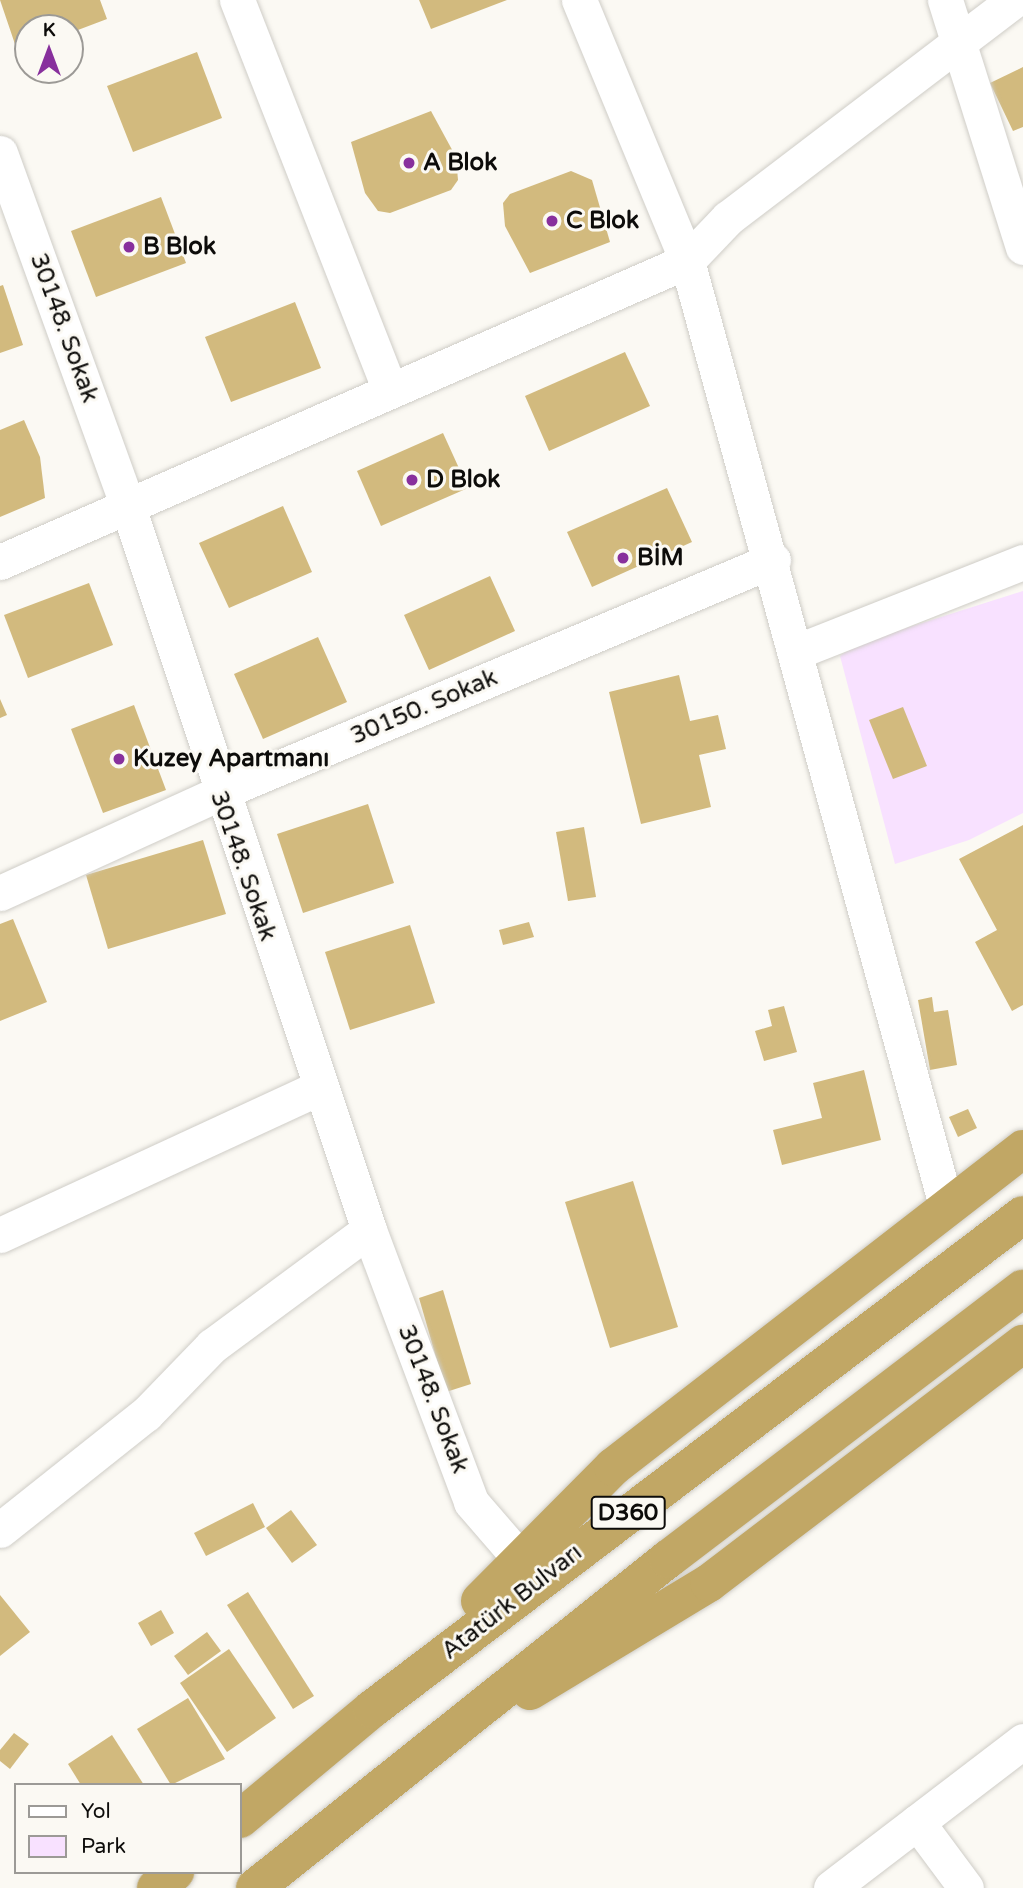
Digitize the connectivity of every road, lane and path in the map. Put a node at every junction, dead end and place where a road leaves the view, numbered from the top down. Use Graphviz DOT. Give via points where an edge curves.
graph roads {
  1 [pos="237,0"];
  2 [pos="579,0"];
  3 [pos="945,0"];
  4 [pos="1014,0"];
  5 [pos="961,36"];
  6 [pos="0,153"];
  7 [pos="10,213"];
  8 [pos="1023,247"];
  9 [pos="687,261"];
  10 [pos="389,387"];
  11 [pos="127,504"];
  12 [pos="773,560"];
  13 [pos="0,562"];
  14 [pos="1023,562"];
  15 [pos="798,651"];
  16 [pos="219,793"];
  17 [pos="0,893"];
  18 [pos="318,1088"];
  19 [pos="1023,1149"];
  20 [pos="946,1205"];
  21 [pos="1023,1215"];
  22 [pos="369,1230"];
  23 [pos="0,1234"];
  24 [pos="1023,1289"];
  25 [pos="1023,1345"];
  26 [pos="0,1530"];
  27 [pos="521,1560"];
  28 [pos="372,1709"];
  29 [pos="1023,1741"];
  30 [pos="413,1758"];
  31 [pos="242,1817"];
  32 [pos="917,1822"];
  33 [pos="173,1874"];
  34 [pos="156,1888"];
  35 [pos="255,1888"];
  36 [pos="831,1888"];
  37 [pos="966,1888"];
  1 -- 10 [label="street"];
  2 -- 9 [label="street"];
  3 -- 5 [label="street"];
  4 -- 5 [label="street"];
  5 -- 8 [label="street"];
  5 -- 9 [label="street" via="728,218"];
  6 -- 7 [label="street, 30148. Sokak"];
  7 -- 11 [label="street, 30148. Sokak"];
  9 -- 10 [label="street"];
  9 -- 12 [label="street"];
  10 -- 11 [label="street"];
  11 -- 13 [label="street"];
  11 -- 16 [label="street, 30148. Sokak"];
  12 -- 15 [label="street"];
  12 -- 16 [label="street, 30150. Sokak"];
  14 -- 15 [label="street"];
  15 -- 20 [label="street"];
  16 -- 17 [label="street, 30150. Sokak"];
  16 -- 18 [label="street, 30148. Sokak"];
  18 -- 22 [label="street, 30148. Sokak" via="329,1100"];
  18 -- 23 [label="street"];
  19 -- 20 [label="highway"];
  20 -- 27 [label="highway" via="624,1459"];
  21 -- 28 [label="highway, Atatürk Bulvarı / D360"];
  22 -- 26 [label="street" via="212,1346 146,1415"];
  22 -- 27 [label="street, 30148. Sokak" via="471,1502"];
  24 -- 30 [label="highway, D360"];
  25 -- 30 [label="highway" via="709,1583"];
  27 -- 28 [label="highway"];
  28 -- 31 [label="highway, Atatürk Bulvarı / D360"];
  29 -- 32 [label="street"];
  30 -- 35 [label="highway, D360"];
  32 -- 36 [label="street"];
  32 -- 37 [label="street"];
  33 -- 34 [label="highway"];
}
